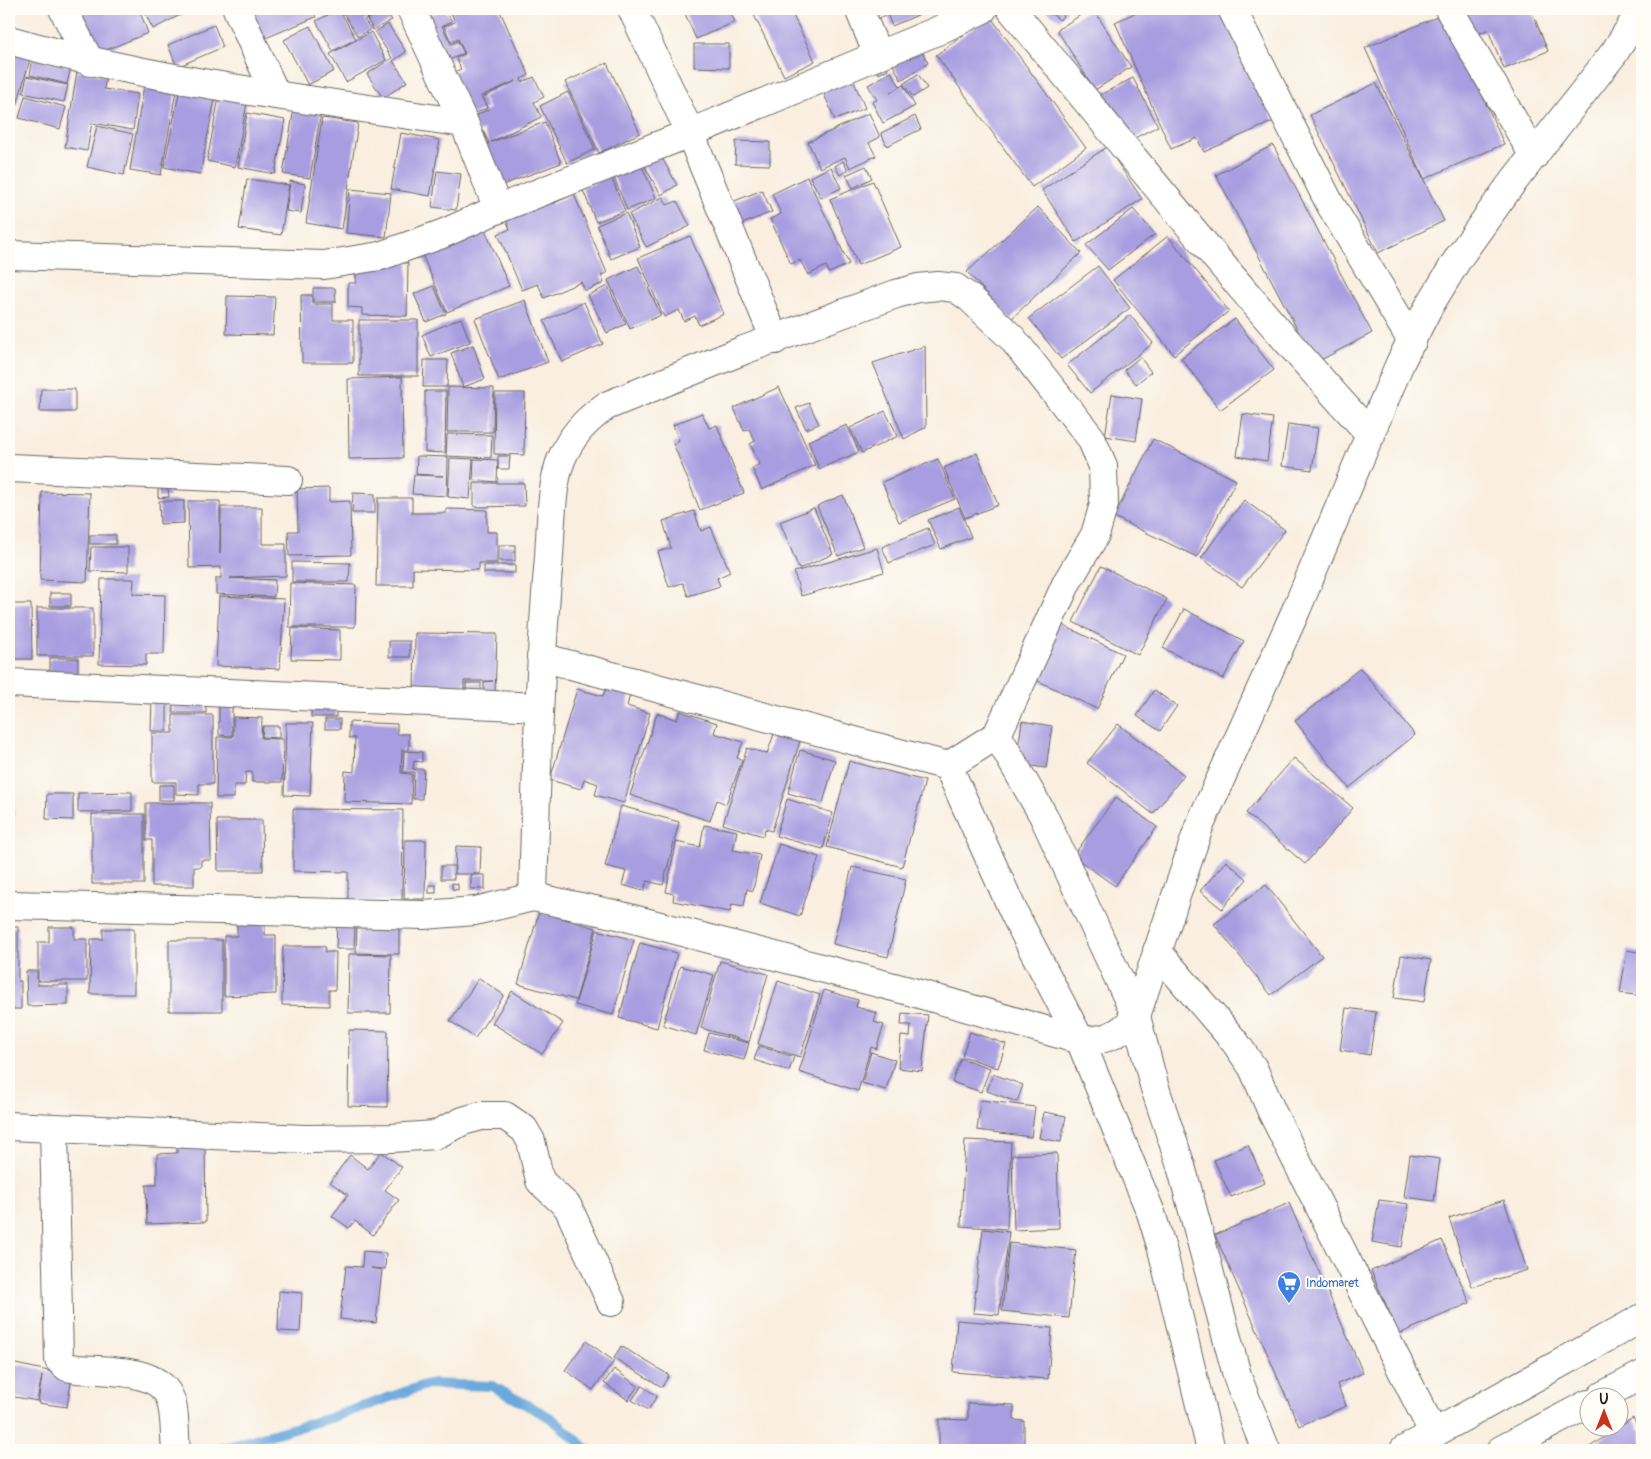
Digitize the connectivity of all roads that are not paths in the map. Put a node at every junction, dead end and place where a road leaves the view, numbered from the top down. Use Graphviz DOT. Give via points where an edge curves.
graph roads {
  1 [pos="63,9"];
  2 [pos="237,9"];
  3 [pos="411,9"];
  4 [pos="632,9"];
  5 [pos="859,9"];
  6 [pos="983,9"];
  7 [pos="1011,9"];
  8 [pos="1232,9"];
  9 [pos="1449,9"];
  10 [pos="1642,9"];
  11 [pos="9,40"];
  12 [pos="878,55"];
  13 [pos="90,62"];
  14 [pos="276,95"];
  15 [pos="464,123"];
  16 [pos="690,133"];
  17 [pos="1534,156"];
  18 [pos="498,209"];
  19 [pos="9,255"];
  20 [pos="774,340"];
  21 [pos="1412,340"];
  22 [pos="1371,435"];
  23 [pos="9,468"];
  24 [pos="288,480"];
  25 [pos="541,657"];
  26 [pos="9,683"];
  27 [pos="539,707"];
  28 [pos="997,735"];
  29 [pos="948,766"];
  30 [pos="533,897"];
  31 [pos="9,905"];
  32 [pos="1157,951"];
  33 [pos="1136,1016"];
  34 [pos="1080,1040"];
  35 [pos="9,1126"];
  36 [pos="54,1128"];
  37 [pos="611,1302"];
  38 [pos="1642,1318"];
  39 [pos="1642,1375"];
  40 [pos="1621,1386"];
  41 [pos="1578,1409"];
  42 [pos="1434,1434"];
  43 [pos="175,1444"];
  44 [pos="1211,1450"];
  45 [pos="1266,1450"];
  46 [pos="1404,1450"];
  47 [pos="1501,1450"];
  1 -- 13 [label="main road"];
  2 -- 14 [label="main road"];
  3 -- 15 [label="main road"];
  4 -- 16 [label="main road"];
  5 -- 12 [label="main road"];
  6 -- 12 [label="main road"];
  7 -- 22 [label="main road" via="1190,229 1299,357"];
  8 -- 21 [label="main road" via="1330,204"];
  9 -- 17 [label="main road"];
  10 -- 17 [label="main road" via="1614,53"];
  11 -- 13 [label="main road"];
  12 -- 16 [label="main road"];
  13 -- 14 [label="main road"];
  14 -- 15 [label="main road"];
  15 -- 18 [label="main road"];
  16 -- 18 [label="main road"];
  16 -- 20 [label="main road"];
  17 -- 21 [label="main road" via="1459,257"];
  18 -- 19 [label="main road" via="409,247 324,265"];
  20 -- 25 [label="main road" via="606,406 577,430 557,475"];
  20 -- 28 [label="main road" via="896,294 938,286 956,288 1012,338 1091,438 1103,466 1104,504 1095,535 1067,582"];
  21 -- 22 [label="main road"];
  22 -- 32 [label="main road" via="1298,608 1198,827"];
  23 -- 24 [label="main road"];
  25 -- 27 [label="main road"];
  25 -- 29 [label="main road"];
  26 -- 27 [label="main road"];
  27 -- 30 [label="main road"];
  28 -- 29 [label="main road"];
  28 -- 33 [label="main road" via="1043,814"];
  29 -- 34 [label="main road" via="1015,915"];
  30 -- 31 [label="main road" via="475,911 432,915"];
  30 -- 34 [label="main road" via="618,915 909,991"];
  32 -- 33 [label="main road"];
  32 -- 42 [label="main road" via="1235,1042 1253,1068"];
  33 -- 34 [label="main road" via="1121,1031 1104,1040"];
  33 -- 45 [label="main road" via="1154,1086 1181,1166 1238,1379"];
  34 -- 44 [label="main road" via="1151,1213"];
  35 -- 36 [label="main road"];
  36 -- 37 [label="main road" via="305,1139 392,1138 435,1135 481,1116 505,1116 524,1129 531,1141 540,1181 568,1207"];
  36 -- 43 [label="main road" via="59,1360 67,1367 77,1369 136,1373 162,1387 169,1396"];
  38 -- 42 [label="main road"];
  39 -- 40 [label="main road"];
  41 -- 47 [label="main road"];
  42 -- 46 [label="main road"];
}
